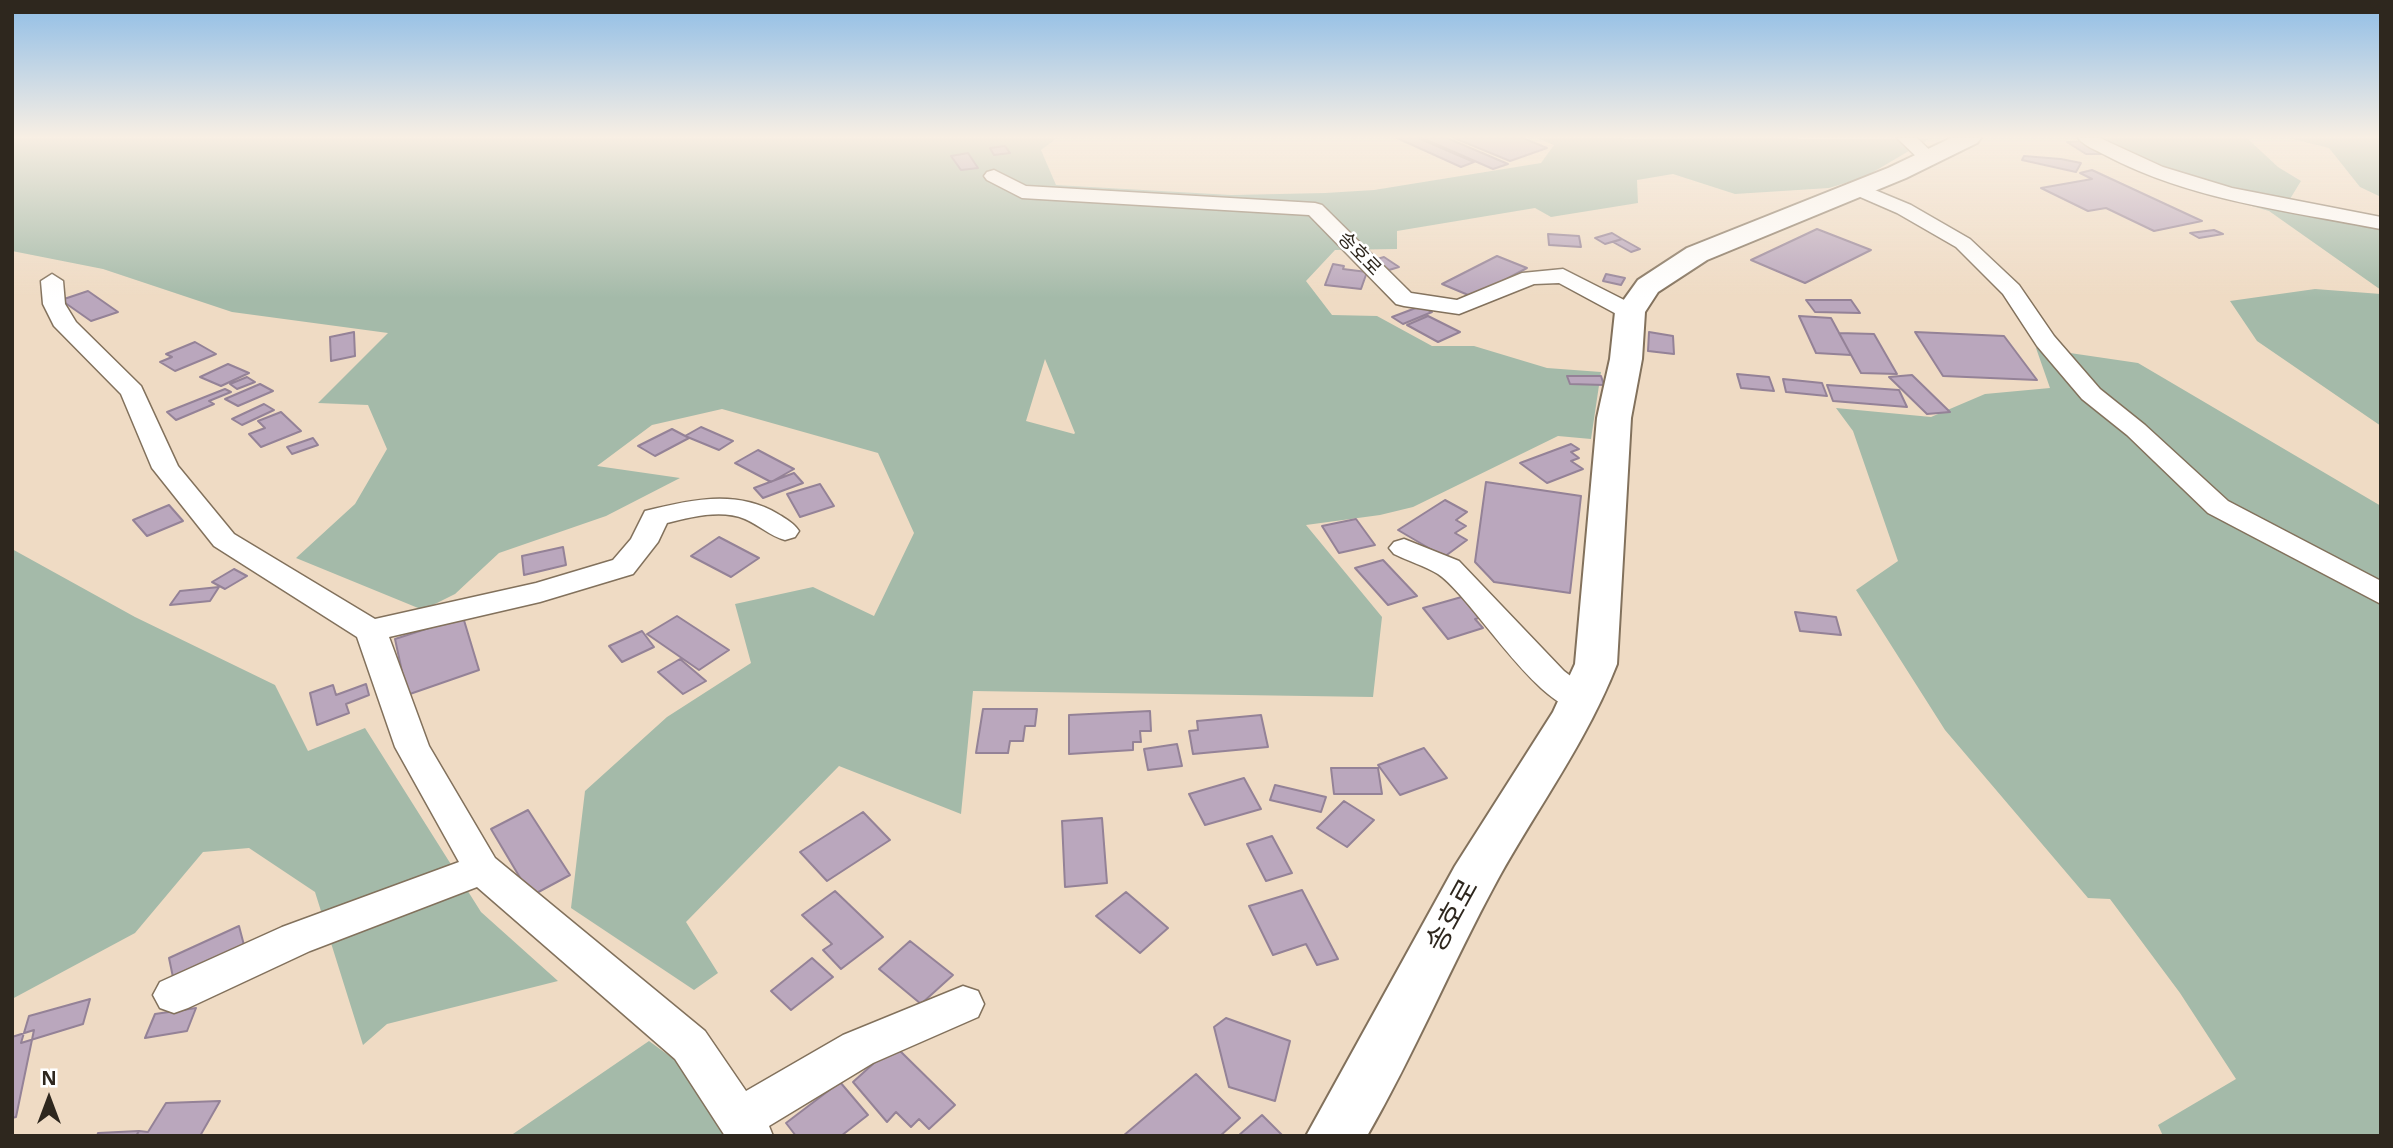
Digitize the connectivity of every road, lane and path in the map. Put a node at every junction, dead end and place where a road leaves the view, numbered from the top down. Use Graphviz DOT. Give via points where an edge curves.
graph roads {
  1 [pos="1020,192"];
  2 [pos="1852,192"];
  3 [pos="1864,192"];
  4 [pos="2235,192"];
  5 [pos="2381,223"];
  6 [pos="52,281"];
  7 [pos="1630,312"];
  8 [pos="785,531"];
  9 [pos="1404,548"];
  10 [pos="2381,594"];
  11 [pos="371,631"];
  12 [pos="1582,702"];
  13 [pos="482,869"];
  14 [pos="174,995"];
  15 [pos="963,1004"];
  16 [pos="745,1127"];
  17 [pos="1335,1136"];
  1 -- 7 [label="street, 송호로" via="1315,209 1404,299 1459,307 1530,278 1563,276"];
  2 -- 7 [label="main road" via="1697,254 1648,286"];
  3 -- 10 [label="street" via="1963,243 2011,290 2045,341 2091,394 2136,429 2218,507"];
  4 -- 5 [label="street"];
  6 -- 11 [label="street" via="54,304 66,326 132,391 165,468 224,540"];
  7 -- 12 [label="main road, 송호로" via="1614,418 1596,664"];
  8 -- 11 [label="street" via="752,512 694,507 655,517 644,542 623,567 540,592"];
  9 -- 12 [label="street" via="1449,568 1552,679"];
  11 -- 13 [label="street" via="412,747"];
  12 -- 17 [label="main road, 송호로" via="1494,843"];
  13 -- 14 [label="street" via="296,939"];
  13 -- 16 [label="street" via="690,1045"];
  15 -- 16 [label="street" via="858,1049"];
}
